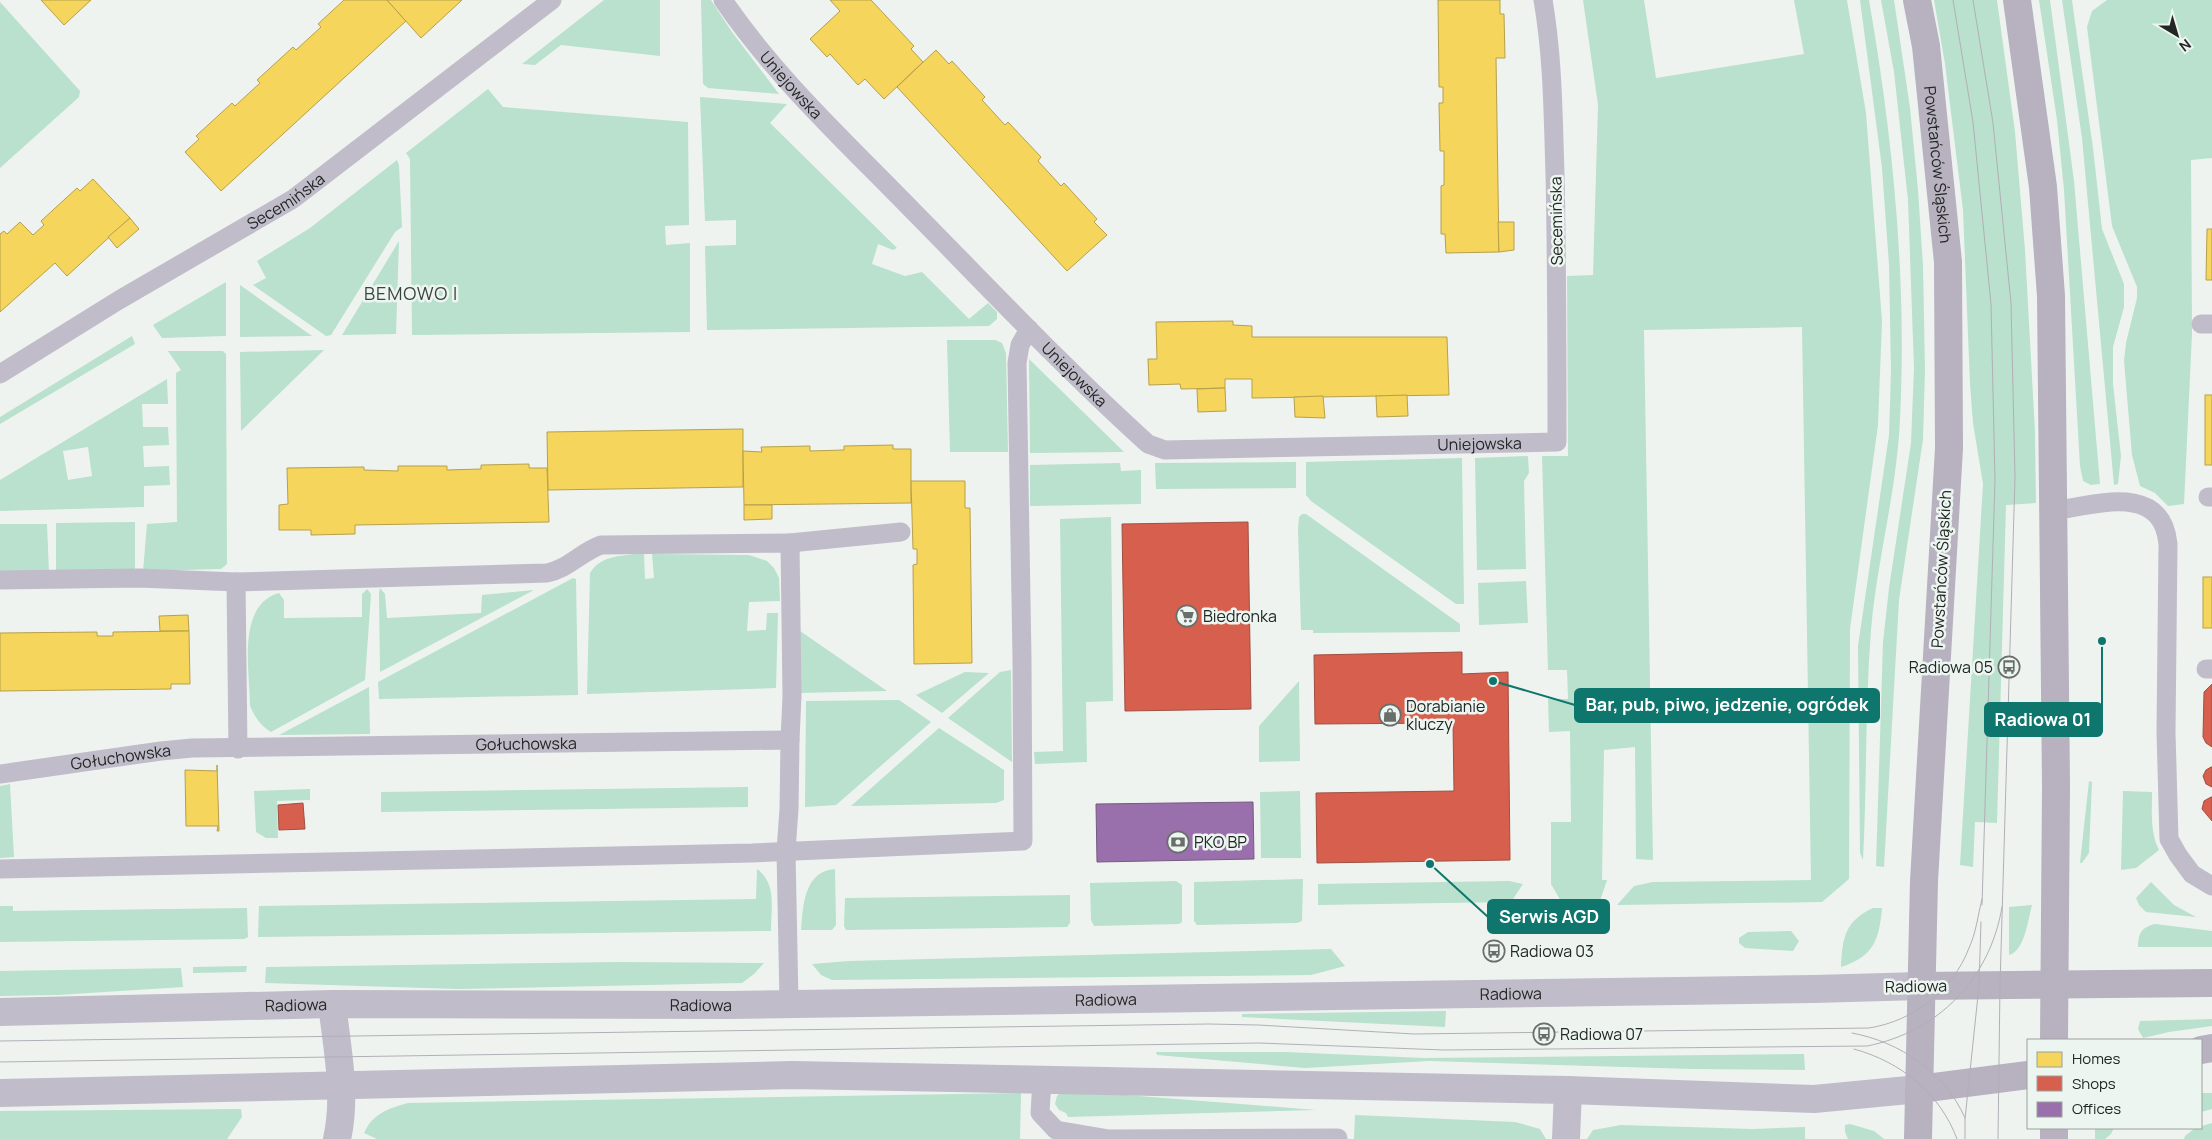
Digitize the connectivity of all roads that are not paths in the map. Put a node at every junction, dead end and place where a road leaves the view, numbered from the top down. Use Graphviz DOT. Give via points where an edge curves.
graph roads {
  1 [pos="552,0"];
  2 [pos="723,0"];
  3 [pos="1543,0"];
  4 [pos="1917,0"];
  5 [pos="2017,0"];
  6 [pos="1029,329"];
  7 [pos="0,374"];
  8 [pos="1558,442"];
  9 [pos="2053,511"];
  10 [pos="901,532"];
  11 [pos="790,543"];
  12 [pos="0,580"];
  13 [pos="236,582"];
  14 [pos="790,740"];
  15 [pos="238,749"];
  16 [pos="0,774"];
  17 [pos="786,852"];
  18 [pos="0,869"];
  19 [pos="2212,886"];
  20 [pos="2212,983"];
  21 [pos="2055,985"];
  22 [pos="1921,986"];
  23 [pos="789,1002"];
  24 [pos="332,1004"];
  25 [pos="0,1012"];
  26 [pos="2054,1039"];
  27 [pos="2027,1075"];
  28 [pos="1042,1080"];
  29 [pos="341,1086"];
  30 [pos="1919,1089"];
  31 [pos="1568,1090"];
  32 [pos="0,1093"];
  33 [pos="1338,1138"];
  34 [pos="337,1139"];
  35 [pos="1566,1139"];
  36 [pos="1918,1139"];
  1 -- 7 [label="lane, Secemińska" via="293,199"];
  2 -- 6 [label="lane, Uniejowska" via="792,87"];
  3 -- 8 [label="lane, Secemińska" via="1550,41 1552,86"];
  4 -- 22 [label="main road, Powstańców Śląskich" via="1926,46 1948,262 1949,448 1925,847"];
  5 -- 9 [label="main road" via="2042,187 2051,296"];
  6 -- 8 [label="lane, Uniejowska" via="1155,448"];
  6 -- 17 [label="lane" via="1020,345 1016,363 1023,841"];
  9 -- 19 [label="lane" via="2129,501 2149,508 2163,522 2168,544 2166,732 2169,839 2192,874"];
  9 -- 21 [label="main road"];
  10 -- 11 [label="lane"];
  11 -- 13 [label="lane" via="601,545 564,568 547,574"];
  11 -- 14 [label="lane"];
  12 -- 13 [label="lane" via="139,578"];
  13 -- 15 [label="lane"];
  14 -- 15 [label="lane, Gołuchowska"];
  14 -- 17 [label="lane"];
  15 -- 16 [label="lane, Gołuchowska" via="162,750"];
  17 -- 18 [label="lane"];
  17 -- 23 [label="lane"];
  20 -- 21 [label="main road, Radiowa"];
  21 -- 22 [label="main road, Radiowa"];
  21 -- 26 [label="main road"];
  22 -- 23 [label="street, Radiowa"];
  22 -- 30 [label="main road, Powstańców Śląskich"];
  23 -- 24 [label="street, Radiowa" via="729,1005"];
  24 -- 25 [label="street, Radiowa"];
  24 -- 29 [label="street"];
  27 -- 30 [label="main road"];
  28 -- 29 [label="street" via="792,1076"];
  28 -- 31 [label="street"];
  28 -- 33 [label="lane" via="1040,1113 1056,1130 1109,1139"];
  29 -- 32 [label="street"];
  29 -- 34 [label="street"];
  30 -- 31 [label="street" via="1814,1099"];
  30 -- 36 [label="main road, Powstańców Śląskich"];
  31 -- 35 [label="street"];
}
